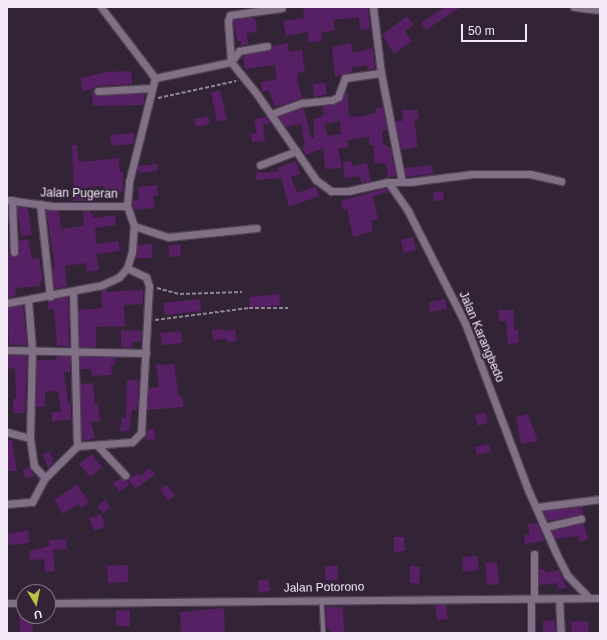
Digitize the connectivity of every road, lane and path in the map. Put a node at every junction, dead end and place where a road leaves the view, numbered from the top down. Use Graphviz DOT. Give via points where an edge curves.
graph roads {
  1 [pos="101,7"];
  2 [pos="373,7"];
  3 [pos="574,7"];
  4 [pos="282,8"];
  5 [pos="600,10"];
  6 [pos="267,46"];
  7 [pos="230,62"];
  8 [pos="381,73"];
  9 [pos="155,78"];
  10 [pos="244,79"];
  11 [pos="152,88"];
  12 [pos="98,91"];
  13 [pos="148,100"];
  14 [pos="271,114"];
  15 [pos="296,151"];
  16 [pos="260,165"];
  17 [pos="561,181"];
  18 [pos="388,182"];
  19 [pos="402,182"];
  20 [pos="10,200"];
  21 [pos="40,204"];
  22 [pos="127,206"];
  23 [pos="134,226"];
  24 [pos="257,228"];
  25 [pos="14,252"];
  26 [pos="127,268"];
  27 [pos="149,286"];
  28 [pos="73,292"];
  29 [pos="242,292"];
  30 [pos="50,296"];
  31 [pos="28,300"];
  32 [pos="7,303"];
  33 [pos="288,308"];
  34 [pos="147,321"];
  35 [pos="7,350"];
  36 [pos="32,350"];
  37 [pos="74,352"];
  38 [pos="146,353"];
  39 [pos="7,432"];
  40 [pos="30,438"];
  41 [pos="77,446"];
  42 [pos="98,446"];
  43 [pos="125,476"];
  44 [pos="45,478"];
  45 [pos="600,499"];
  46 [pos="7,504"];
  47 [pos="537,507"];
  48 [pos="581,519"];
  49 [pos="545,527"];
  50 [pos="534,554"];
  51 [pos="322,598"];
  52 [pos="559,598"];
  53 [pos="589,598"];
  54 [pos="600,598"];
  55 [pos="533,599"];
  56 [pos="56,603"];
  57 [pos="324,633"];
  58 [pos="531,633"];
  59 [pos="560,633"];
  1 -- 9 [label="street"];
  2 -- 8 [label="street"];
  3 -- 5 [label="street"];
  4 -- 7 [label="street" via="230,16"];
  6 -- 7 [label="street" via="239,51"];
  7 -- 9 [label="street"];
  7 -- 10 [label="street"];
  8 -- 14 [label="street" via="345,78 338,97 332,100 302,103"];
  8 -- 19 [label="street"];
  9 -- 11 [label="street"];
  10 -- 13 [label="path"];
  10 -- 14 [label="street"];
  11 -- 12 [label="street"];
  11 -- 13 [label="street"];
  13 -- 22 [label="street" via="129,182"];
  14 -- 15 [label="street"];
  15 -- 16 [label="street"];
  15 -- 18 [label="street" via="316,180 331,191 348,191"];
  17 -- 19 [label="street" via="530,174 472,174"];
  18 -- 19 [label="street"];
  18 -- 47 [label="street, Jalan Karangbedo" via="408,211 465,323"];
  20 -- 21 [label="street, Jalan Pugeran"];
  20 -- 25 [label="street"];
  21 -- 22 [label="street, Jalan Pugeran"];
  21 -- 30 [label="street"];
  22 -- 23 [label="street"];
  23 -- 24 [label="street" via="168,237"];
  23 -- 26 [label="street" via="132,252"];
  26 -- 27 [label="street" via="146,277"];
  26 -- 28 [label="street" via="119,277 109,282"];
  27 -- 29 [label="path" via="180,294"];
  27 -- 34 [label="street"];
  28 -- 30 [label="street"];
  28 -- 37 [label="street"];
  30 -- 31 [label="street"];
  31 -- 32 [label="street"];
  31 -- 36 [label="street"];
  33 -- 34 [label="path" via="249,308"];
  34 -- 38 [label="street"];
  35 -- 36 [label="street"];
  36 -- 37 [label="street"];
  36 -- 40 [label="street"];
  37 -- 38 [label="street"];
  37 -- 41 [label="street"];
  38 -- 42 [label="street" via="141,433 132,442"];
  39 -- 40 [label="street"];
  40 -- 44 [label="street" via="34,466"];
  41 -- 42 [label="street"];
  41 -- 44 [label="street"];
  42 -- 43 [label="street"];
  44 -- 46 [label="street" via="32,502"];
  45 -- 47 [label="street"];
  47 -- 49 [label="street, Jalan Karangbedo"];
  48 -- 49 [label="street"];
  49 -- 53 [label="street, Jalan Karangbedo" via="567,575"];
  50 -- 55 [label="street"];
  51 -- 55 [label="street, Jalan Potorono"];
  51 -- 56 [label="street, Jalan Potorono"];
  51 -- 57 [label="lane"];
  52 -- 53 [label="street, Jalan Potorono"];
  52 -- 55 [label="street, Jalan Potorono"];
  52 -- 59 [label="street"];
  53 -- 54 [label="street, Jalan Potorono"];
  55 -- 58 [label="street"];
}
